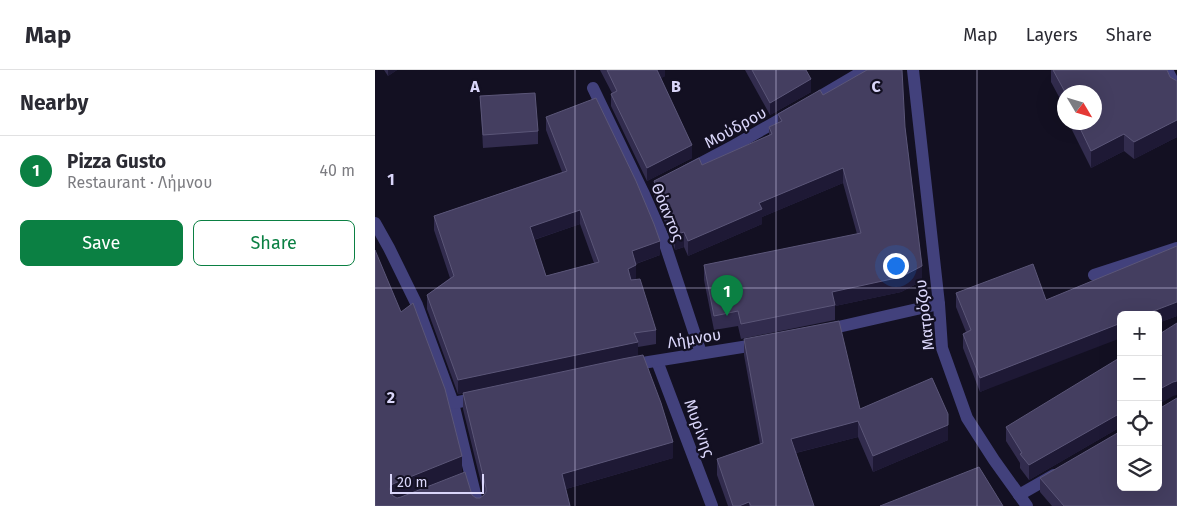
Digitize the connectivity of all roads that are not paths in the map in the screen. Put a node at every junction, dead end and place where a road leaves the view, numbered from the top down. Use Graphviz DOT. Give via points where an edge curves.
graph roads {
  1 [pos="865,70"];
  2 [pos="913,70"];
  3 [pos="1167,70"];
  4 [pos="593,88"];
  5 [pos="1177,89"];
  6 [pos="674,177"];
  7 [pos="375,223"];
  8 [pos="1177,248"];
  9 [pos="1095,275"];
  10 [pos="939,304"];
  11 [pos="815,333"];
  12 [pos="777,340"];
  13 [pos="701,353"];
  14 [pos="657,361"];
  15 [pos="620,367"];
  16 [pos="490,395"];
  17 [pos="453,403"];
  18 [pos="1061,470"];
  19 [pos="1019,495"];
  20 [pos="478,506"];
  21 [pos="712,506"];
  22 [pos="1027,506"];
  1 -- 6 [label="street, Μούδρου"];
  2 -- 10 [label="street, Ματρόζου"];
  3 -- 5 [label="street"];
  4 -- 13 [label="street, Θόαντος" via="647,190"];
  7 -- 17 [label="street" via="417,305"];
  8 -- 9 [label="street"];
  10 -- 11 [label="street"];
  10 -- 19 [label="street, Ματρόζου" via="942,348 967,418"];
  12 -- 13 [label="street, Λήμνου"];
  13 -- 14 [label="street, Λήμνου"];
  14 -- 15 [label="street, Λήμνου"];
  14 -- 21 [label="street, Μυρίνης"];
  16 -- 17 [label="street"];
  17 -- 20 [label="street" via="466,480"];
  18 -- 19 [label="street"];
  19 -- 22 [label="street, Ματρόζου"];
}
